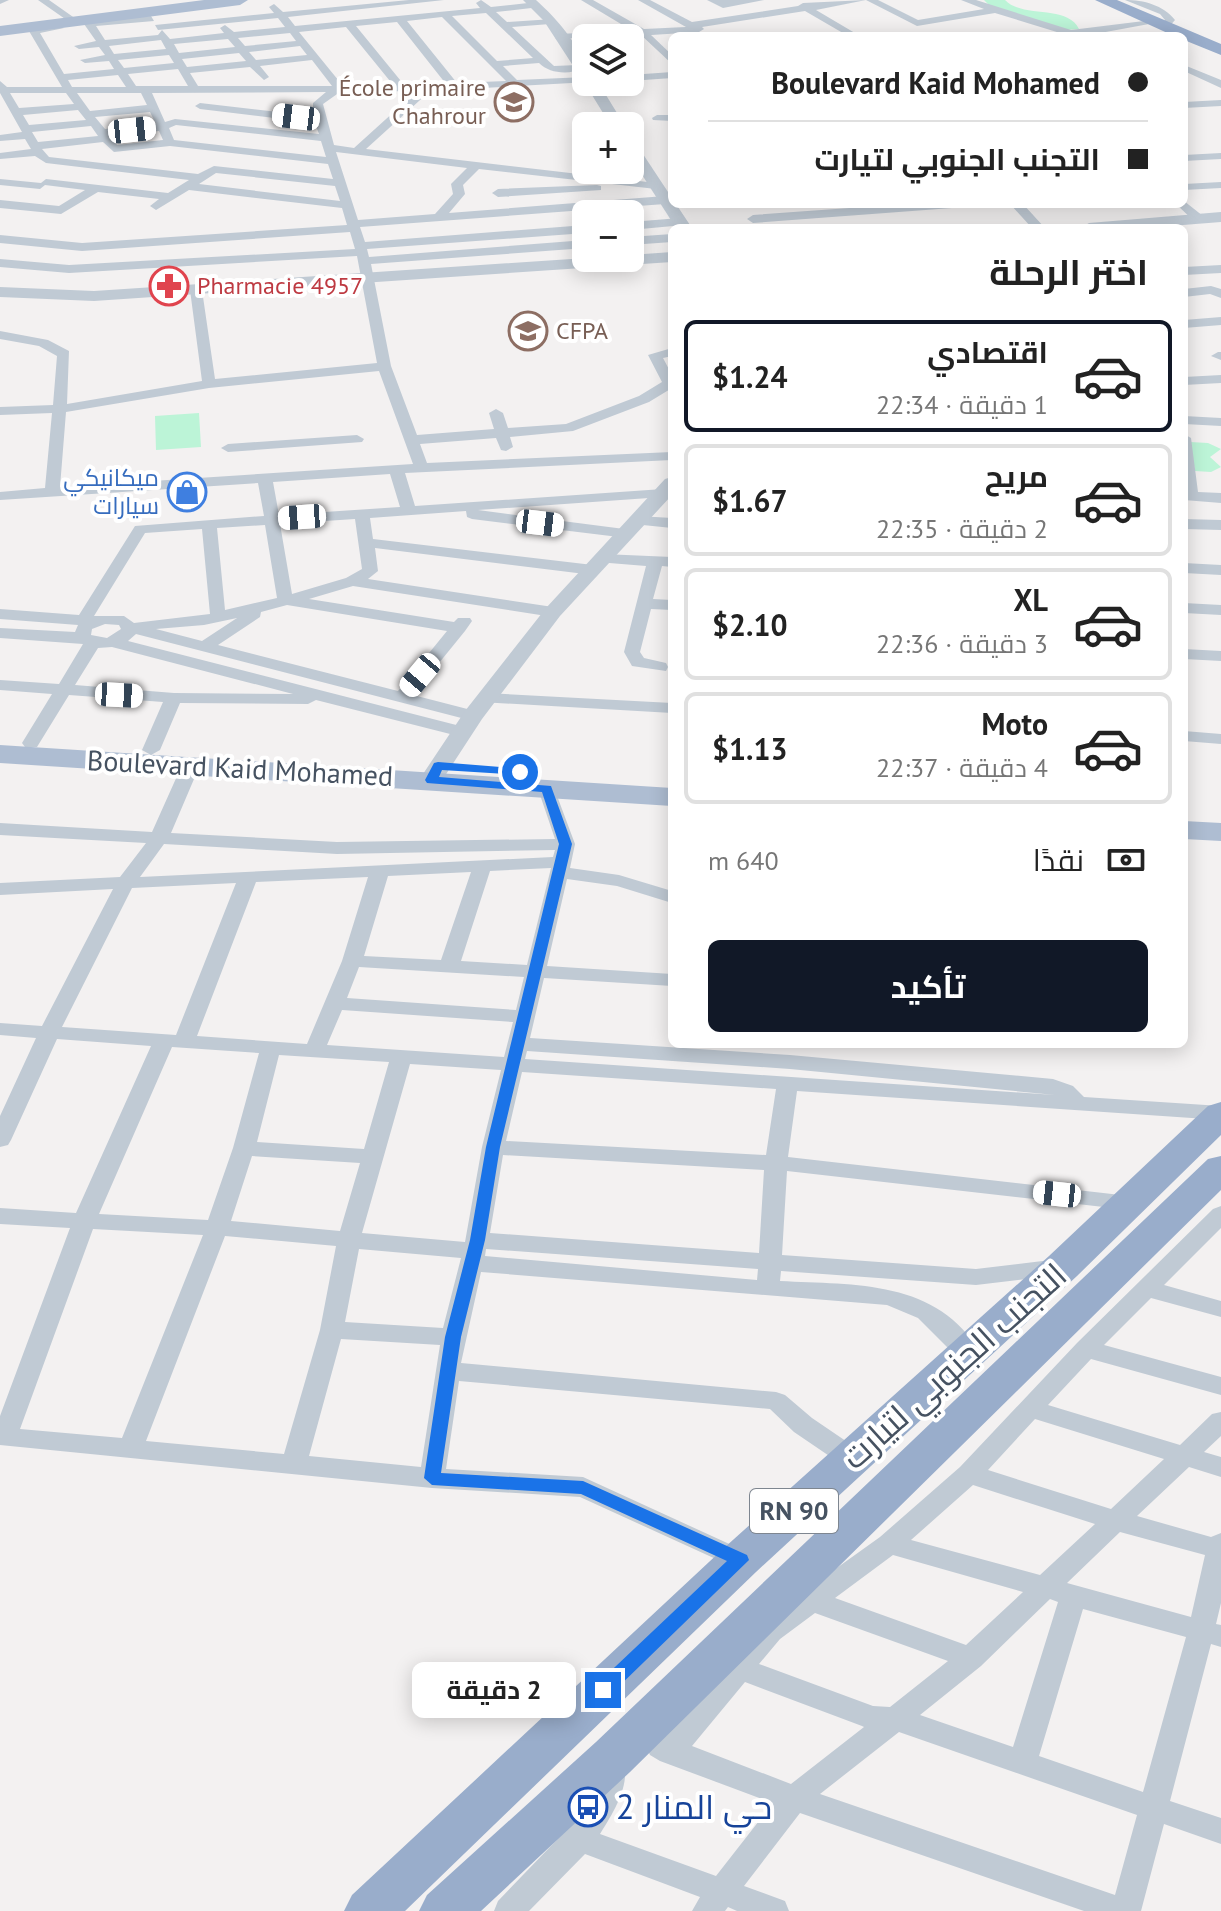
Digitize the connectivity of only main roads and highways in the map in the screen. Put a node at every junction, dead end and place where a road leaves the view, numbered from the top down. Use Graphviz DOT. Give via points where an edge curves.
graph roads {
  1 [pos="240,0"];
  2 [pos="1087,0"];
  3 [pos="1103,0"];
  4 [pos="208,8"];
  5 [pos="40,26"];
  6 [pos="0,31"];
  7 [pos="1168,31"];
  8 [pos="1188,38"];
  9 [pos="1188,44"];
  10 [pos="1221,50"];
  11 [pos="1221,58"];
  12 [pos="0,741"];
  13 [pos="0,754"];
  14 [pos="444,774"];
  15 [pos="668,782"];
  16 [pos="668,797"];
  17 [pos="1188,815"];
  18 [pos="1221,817"];
  19 [pos="1188,830"];
  20 [pos="1221,832"];
  21 [pos="1221,1114"];
  22 [pos="1221,1169"];
  23 [pos="370,1911"];
  24 [pos="445,1911"];
  1 -- 4 [label="main road"];
  2 -- 7 [label="highway"];
  3 -- 7 [label="highway"];
  4 -- 5 [label="main road"];
  4 -- 5 [label="main road"];
  5 -- 6 [label="main road"];
  8 -- 10 [label="highway"];
  9 -- 11 [label="highway"];
  12 -- 14 [label="main road, Boulevard Kaid Mohamed"];
  13 -- 14 [label="main road, Boulevard Kaid Mohamed"];
  14 -- 15 [label="main road, Boulevard Kaid Mohamed"];
  14 -- 16 [label="main road, Boulevard Kaid Mohamed" via="547,789"];
  17 -- 18 [label="main road"];
  19 -- 20 [label="main road"];
  21 -- 23 [label="highway, التجنب الجنوبي لتيارت / RN 90"];
  22 -- 24 [label="highway, التجنب الجنوبي لتيارت / RN 90" via="640,1748"];
}
